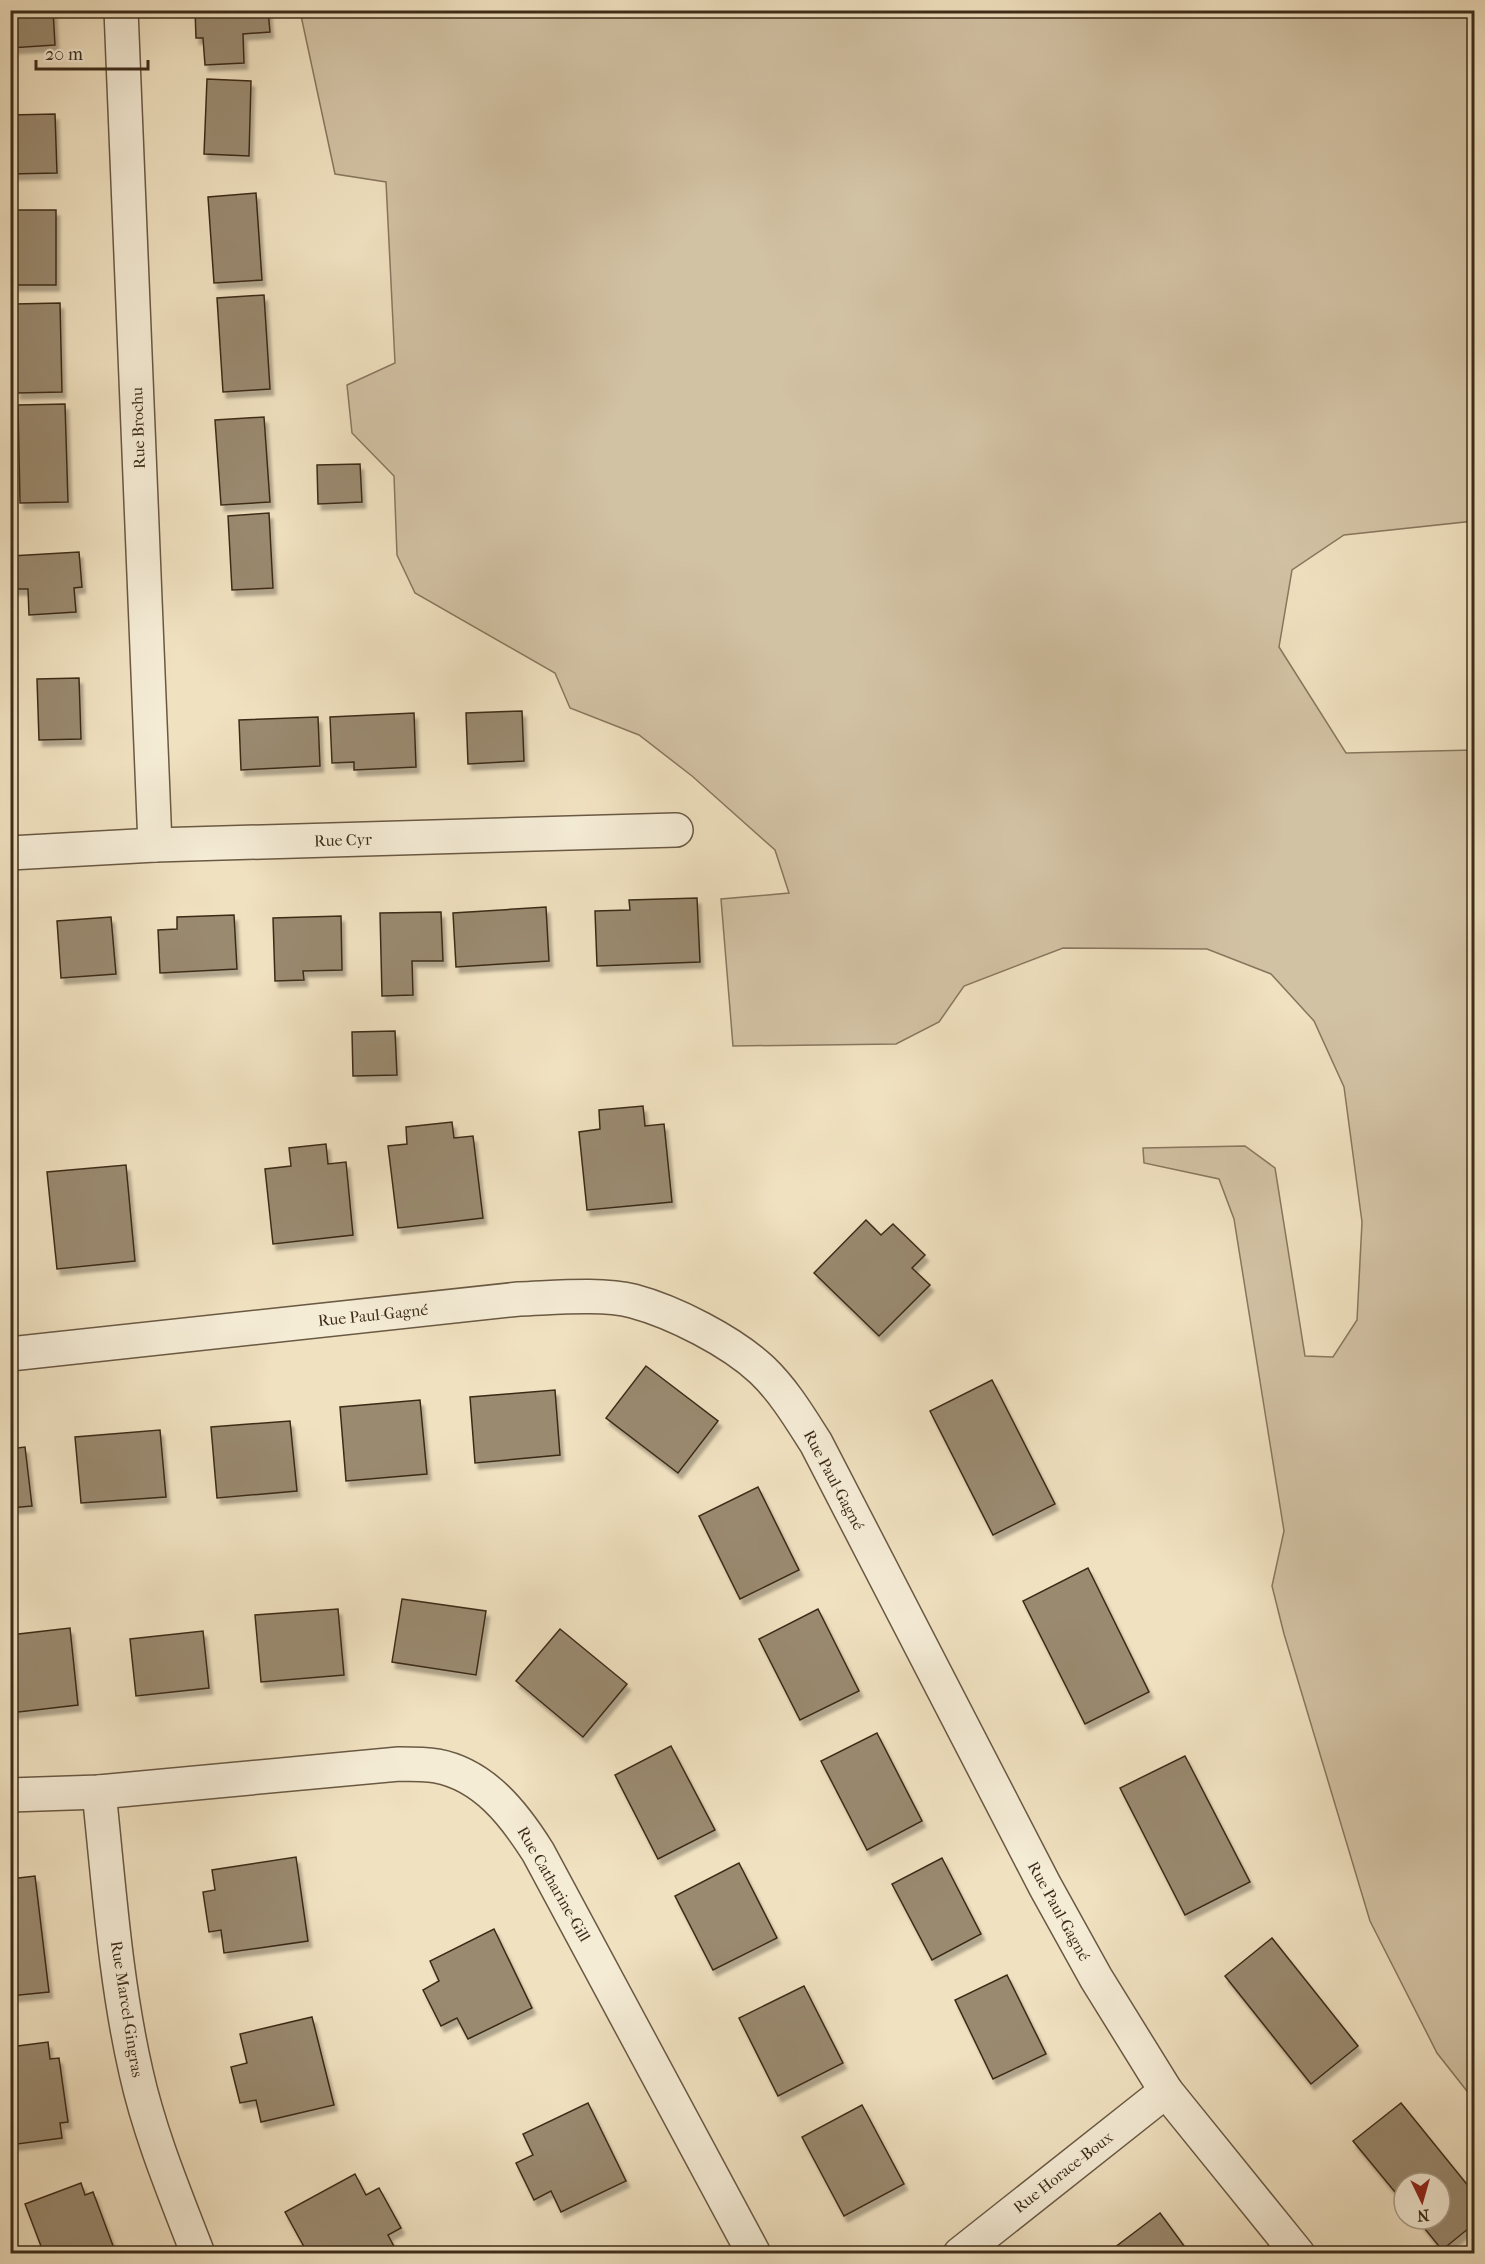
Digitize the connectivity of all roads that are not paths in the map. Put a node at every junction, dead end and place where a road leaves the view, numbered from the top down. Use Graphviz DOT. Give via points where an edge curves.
graph roads {
  1 [pos="121,10"];
  2 [pos="676,830"];
  3 [pos="155,846"];
  4 [pos="10,853"];
  5 [pos="10,1354"];
  6 [pos="99,1792"];
  7 [pos="10,1795"];
  8 [pos="1166,2091"];
  9 [pos="198,2253"];
  10 [pos="754,2253"];
  11 [pos="960,2253"];
  12 [pos="1298,2253"];
  1 -- 3 [label="street, Rue Brochu"];
  2 -- 3 [label="street, Rue Cyr"];
  3 -- 4 [label="street, Rue Cyr"];
  5 -- 8 [label="street, Rue Paul-Gagné" via="519,1299 580,1298 632,1301 729,1344 762,1370 793,1406 816,1443 1045,1886"];
  6 -- 7 [label="street, Rue Catharine-Gill"];
  6 -- 9 [label="street, Rue Marcel-Gingras" via="118,1967 136,2074 155,2142"];
  6 -- 10 [label="street, Rue Catharine-Gill" via="399,1764 438,1766 468,1778 495,1796 538,1852"];
  8 -- 11 [label="street, Rue Horace-Boux"];
  8 -- 12 [label="street, Rue Paul-Gagné"];
}
